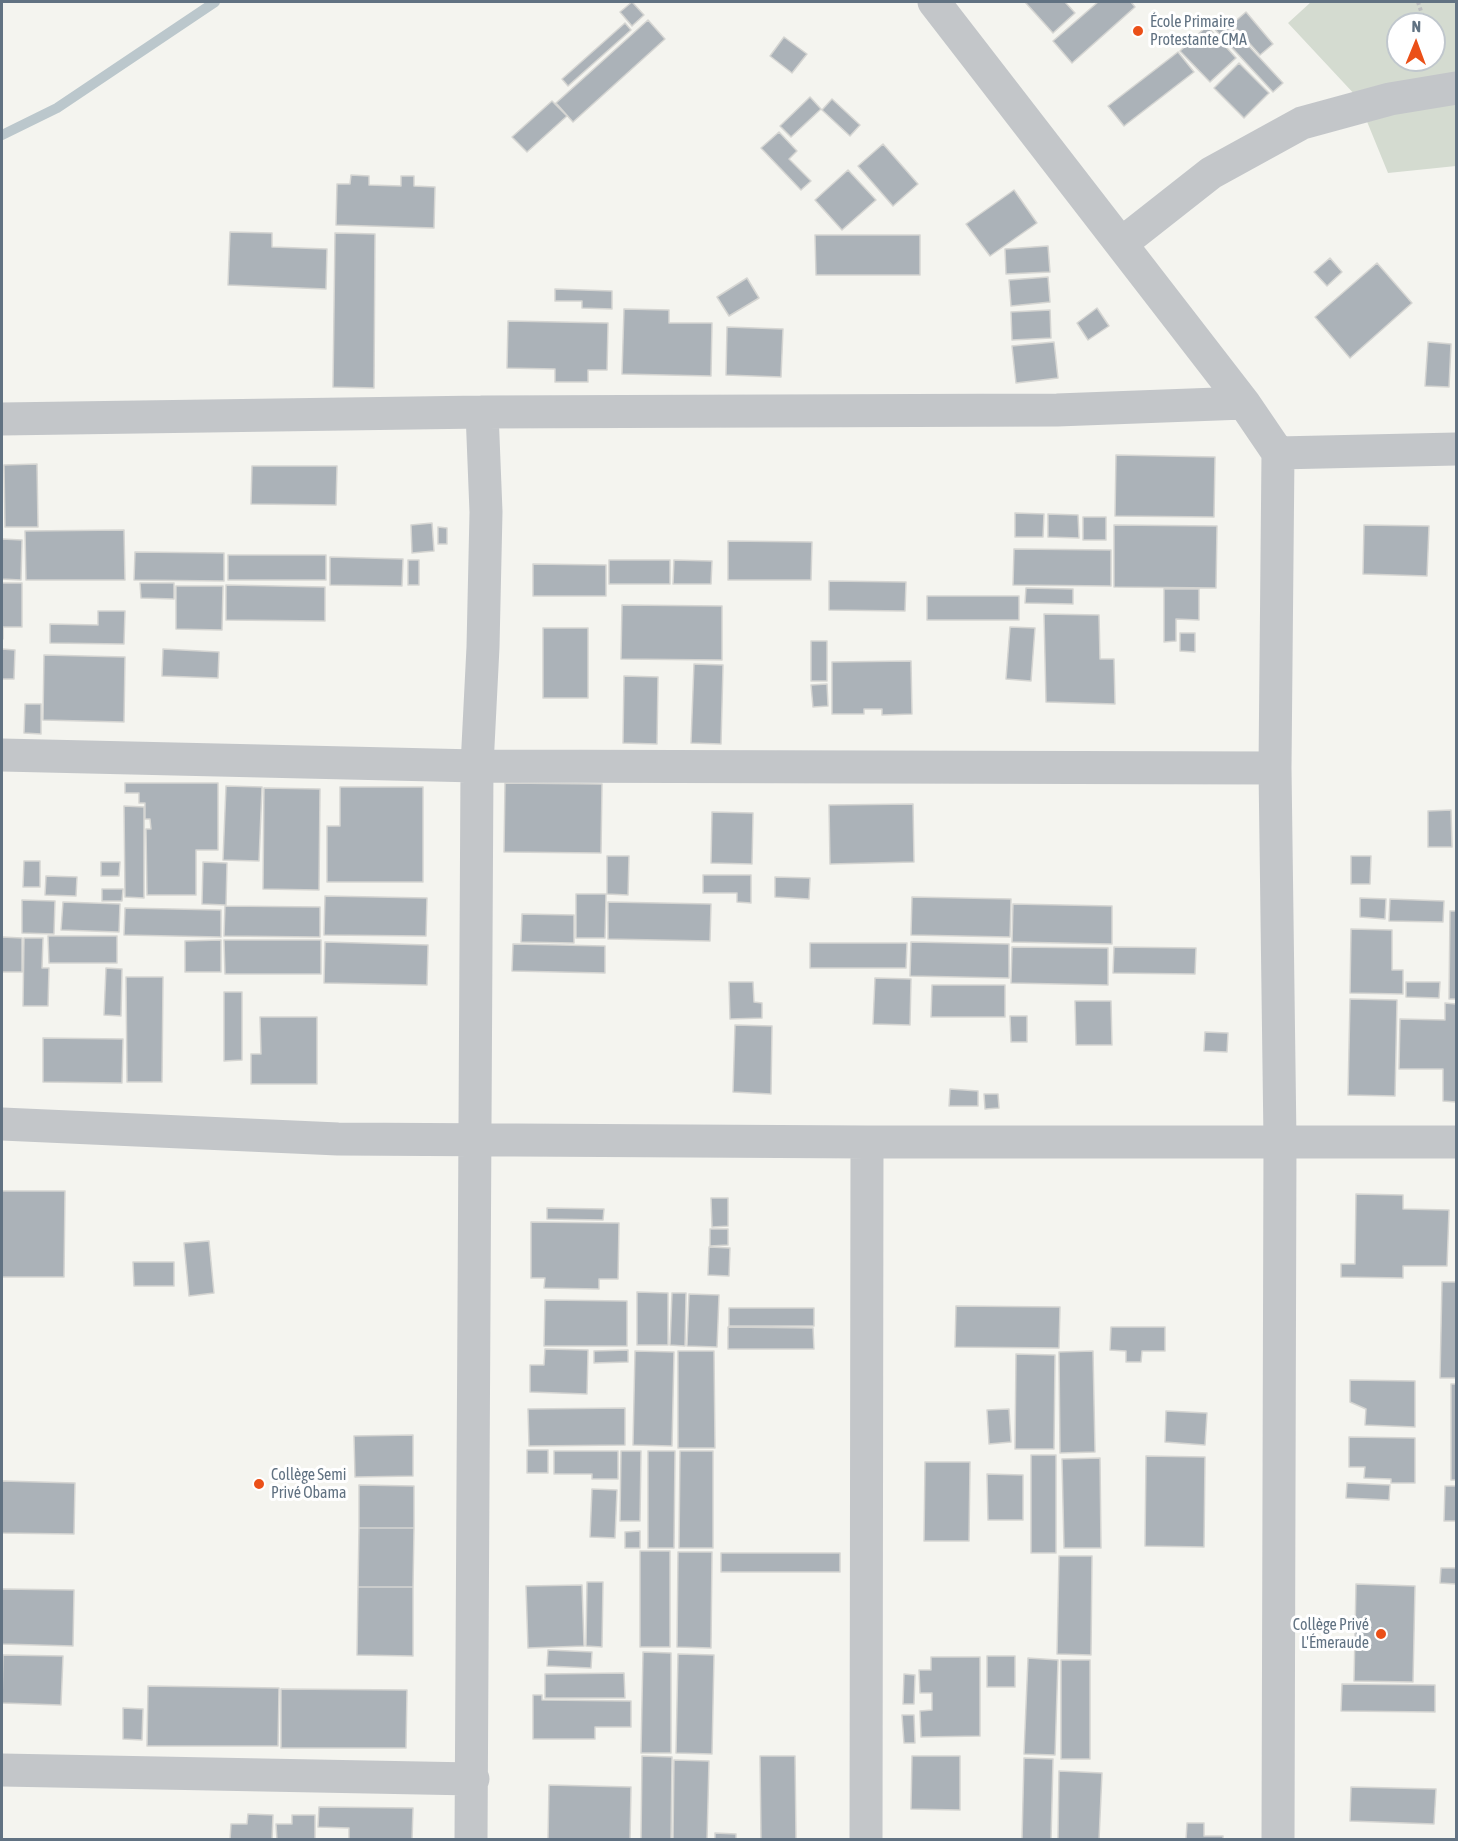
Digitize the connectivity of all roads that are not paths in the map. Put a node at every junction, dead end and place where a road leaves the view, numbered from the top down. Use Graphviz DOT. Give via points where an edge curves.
graph roads {
  1 [pos="934,2"];
  2 [pos="1456,88"];
  3 [pos="1122,243"];
  4 [pos="1244,404"];
  5 [pos="482,412"];
  6 [pos="2,419"];
  7 [pos="1456,448"];
  8 [pos="1278,453"];
  9 [pos="2,755"];
  10 [pos="477,766"];
  11 [pos="1275,768"];
  12 [pos="2,1124"];
  13 [pos="475,1139"];
  14 [pos="1280,1141"];
  15 [pos="867,1142"];
  16 [pos="1456,1142"];
  17 [pos="2,1770"];
  18 [pos="472,1779"];
  19 [pos="471,1839"];
  20 [pos="866,1839"];
  21 [pos="1278,1839"];
  1 -- 3 [label="street"];
  2 -- 3 [label="street" via="1390,99 1302,123 1211,173"];
  3 -- 4 [label="street"];
  4 -- 5 [label="street" via="1045,410"];
  4 -- 8 [label="street"];
  5 -- 6 [label="street"];
  5 -- 10 [label="street" via="486,524"];
  7 -- 8 [label="street"];
  8 -- 11 [label="street"];
  9 -- 10 [label="street"];
  10 -- 11 [label="street"];
  10 -- 13 [label="street"];
  11 -- 14 [label="street"];
  12 -- 13 [label="street" via="338,1139"];
  13 -- 15 [label="street"];
  13 -- 18 [label="street"];
  14 -- 15 [label="street"];
  14 -- 16 [label="street"];
  14 -- 21 [label="street"];
  15 -- 20 [label="street"];
  17 -- 18 [label="street"];
  18 -- 19 [label="street"];
}
